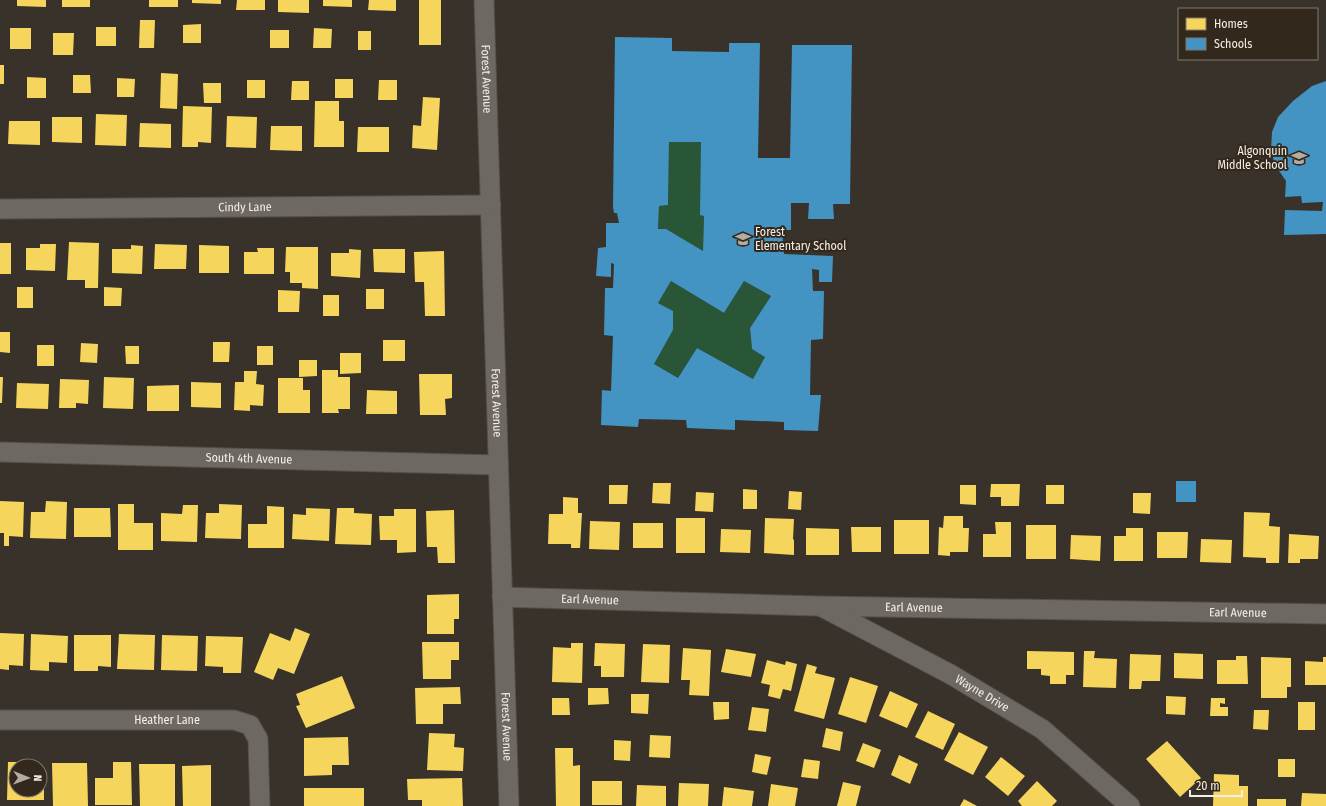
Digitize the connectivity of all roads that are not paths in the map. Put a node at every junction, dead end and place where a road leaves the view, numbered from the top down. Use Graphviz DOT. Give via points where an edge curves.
graph roads {
  1 [pos="484,0"];
  2 [pos="491,205"];
  3 [pos="0,209"];
  4 [pos="0,452"];
  5 [pos="498,465"];
  6 [pos="502,597"];
  7 [pos="818,606"];
  8 [pos="1326,614"];
  9 [pos="0,720"];
  10 [pos="260,806"];
  11 [pos="509,806"];
  12 [pos="1130,806"];
  1 -- 2 [label="street, Forest Avenue"];
  2 -- 3 [label="street, Cindy Lane"];
  2 -- 5 [label="street, Forest Avenue"];
  4 -- 5 [label="street, South 4th Avenue"];
  5 -- 6 [label="street, Forest Avenue"];
  6 -- 7 [label="street, Earl Avenue"];
  6 -- 11 [label="street, Forest Avenue"];
  7 -- 8 [label="street, Earl Avenue"];
  7 -- 12 [label="street, Wayne Drive" via="950,674 1042,729"];
  9 -- 10 [label="street, Heather Lane" via="234,720 250,725 258,739"];
}
